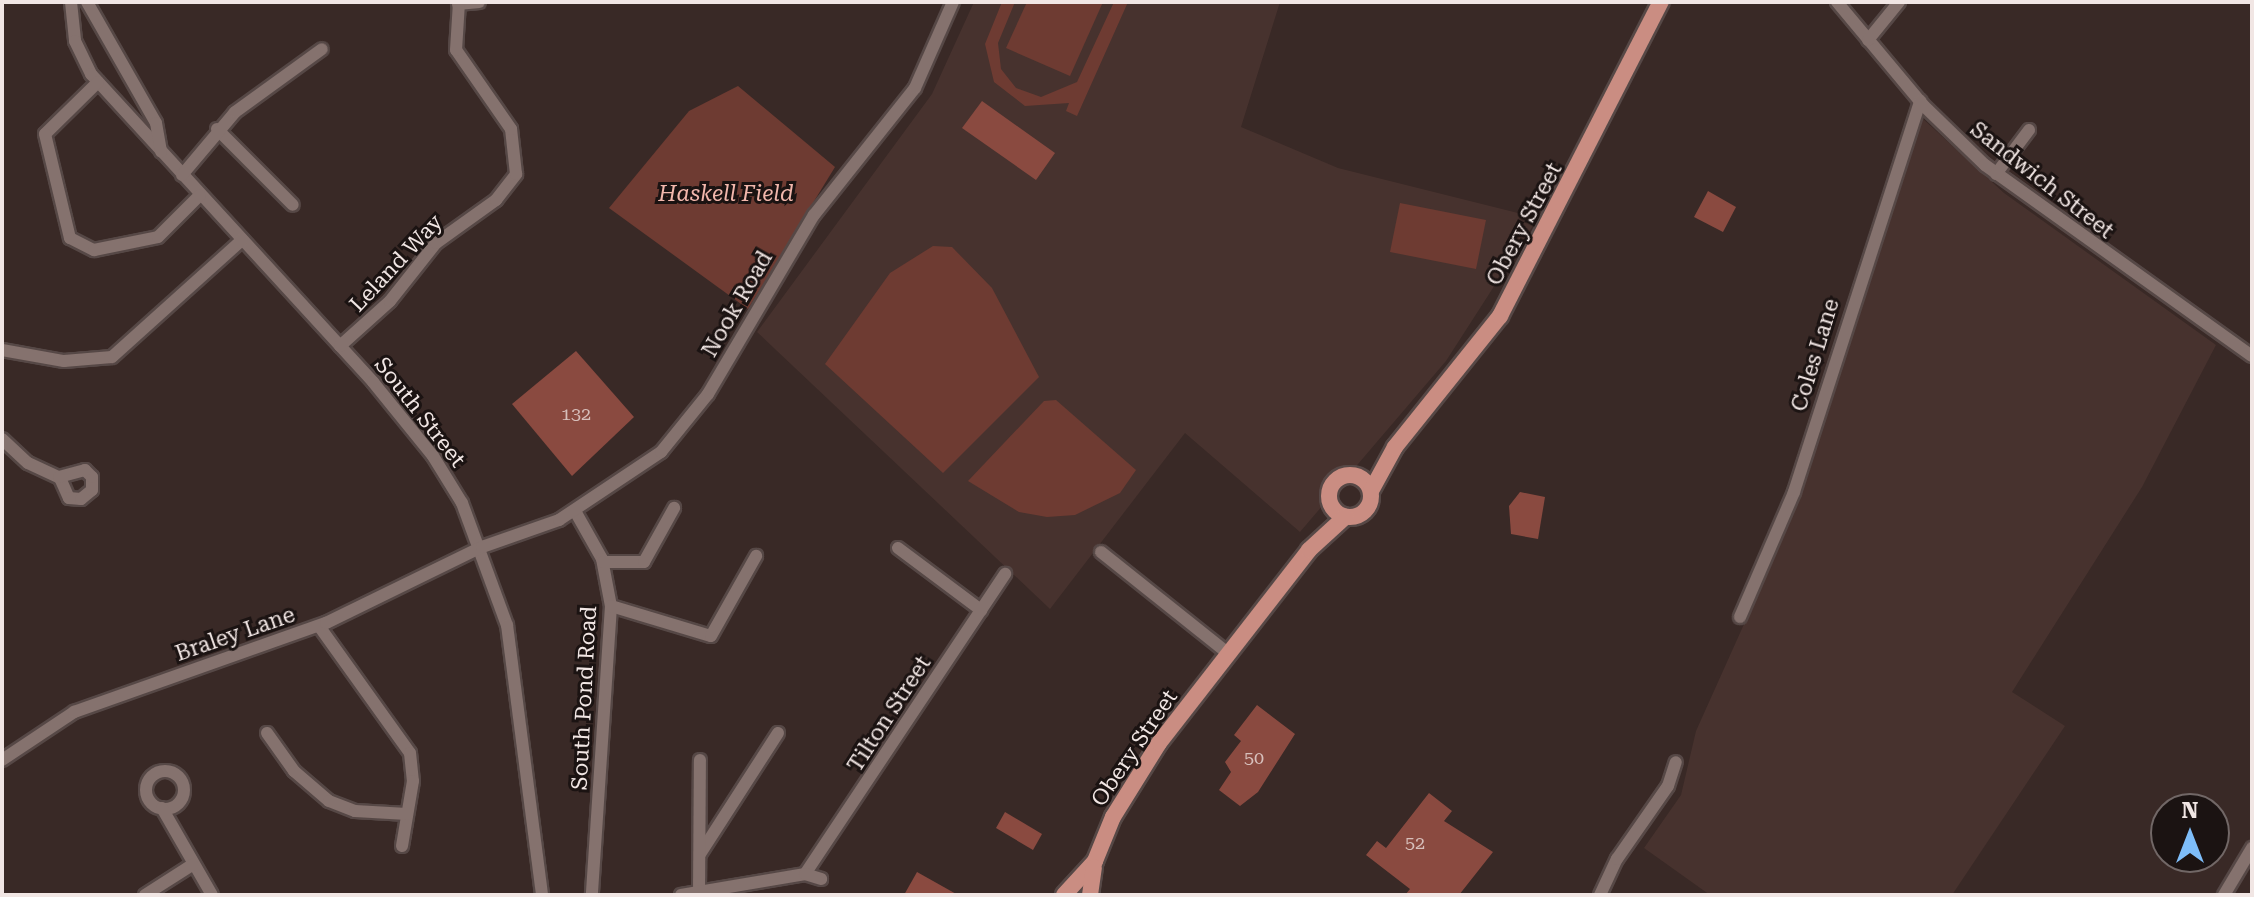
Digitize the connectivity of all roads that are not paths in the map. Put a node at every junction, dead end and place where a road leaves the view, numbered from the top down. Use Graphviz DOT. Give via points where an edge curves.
graph roads {
  1 [pos="71,2"];
  2 [pos="87,2"];
  3 [pos="479,2"];
  4 [pos="953,2"];
  5 [pos="1661,2"];
  6 [pos="1837,2"];
  7 [pos="1899,2"];
  8 [pos="459,3"];
  9 [pos="1868,40"];
  10 [pos="322,49"];
  11 [pos="98,82"];
  12 [pos="1920,101"];
  13 [pos="217,129"];
  14 [pos="2029,130"];
  15 [pos="161,153"];
  16 [pos="1996,174"];
  17 [pos="182,175"];
  18 [pos="200,195"];
  19 [pos="293,205"];
  20 [pos="242,240"];
  21 [pos="340,346"];
  22 [pos="2,350"];
  23 [pos="2252,356"];
  24 [pos="2,439"];
  25 [pos="1395,447"];
  26 [pos="1356,476"];
  27 [pos="59,477"];
  28 [pos="1371,491"];
  29 [pos="1329,501"];
  30 [pos="674,508"];
  31 [pos="575,511"];
  32 [pos="1345,517"];
  33 [pos="482,547"];
  34 [pos="898,548"];
  35 [pos="1309,550"];
  36 [pos="1101,552"];
  37 [pos="756,556"];
  38 [pos="603,562"];
  39 [pos="1005,574"];
  40 [pos="611,606"];
  41 [pos="981,610"];
  42 [pos="1740,617"];
  43 [pos="319,626"];
  44 [pos="1229,654"];
  45 [pos="267,733"];
  46 [pos="778,733"];
  47 [pos="2,760"];
  48 [pos="700,760"];
  49 [pos="1676,762"];
  50 [pos="162,808"];
  51 [pos="407,814"];
  52 [pos="402,846"];
  53 [pos="2252,848"];
  54 [pos="700,854"];
  55 [pos="1095,861"];
  56 [pos="192,865"];
  57 [pos="805,874"];
  58 [pos="821,879"];
  59 [pos="699,892"];
  60 [pos="145,895"];
  61 [pos="212,895"];
  62 [pos="542,895"];
  63 [pos="592,895"];
  64 [pos="681,895"];
  65 [pos="1064,895"];
  66 [pos="1090,895"];
  67 [pos="1600,895"];
  68 [pos="2224,895"];
  1 -- 11 [label="street, South Street" via="75,41"];
  2 -- 15 [label="street, South Street" via="156,123"];
  3 -- 8 [label="street, Leland Way"];
  4 -- 31 [label="street, Nook Road" via="915,88 814,215 682,431"];
  5 -- 25 [label="main road, Obery Street" via="1500,316"];
  6 -- 9 [label="street, Sandwich Street"];
  7 -- 9 [label="street"];
  8 -- 21 [label="street, Leland Way" via="456,50 511,129 516,174 496,200 436,243 390,301"];
  9 -- 12 [label="street, Sandwich Street"];
  10 -- 13 [label="street"];
  11 -- 15 [label="street, South Street"];
  11 -- 18 [label="street" via="45,134 70,238 94,250 158,237"];
  12 -- 16 [label="street, Sandwich Street"];
  12 -- 42 [label="street, Coles Lane" via="1794,492"];
  13 -- 17 [label="street"];
  13 -- 19 [label="street"];
  14 -- 16 [label="street"];
  15 -- 17 [label="street, South Street"];
  16 -- 23 [label="street, Sandwich Street"];
  17 -- 18 [label="street, South Street"];
  18 -- 20 [label="street, South Street"];
  20 -- 21 [label="street, South Street"];
  20 -- 22 [label="street" via="112,357 64,361"];
  21 -- 33 [label="street, South Street" via="433,456"];
  24 -- 27 [label="street" via="28,463"];
  25 -- 26 [label="main road, Obery Street"];
  25 -- 28 [label="main road, Obery Street"];
  26 -- 28 [label="main road"];
  26 -- 29 [label="main road, Obery Street" via="1335,481"];
  28 -- 32 [label="main road, Obery Street" via="1364,513"];
  29 -- 32 [label="main road"];
  29 -- 35 [label="main road, Obery Street"];
  30 -- 38 [label="street" via="644,562"];
  31 -- 33 [label="street, Nook Road"];
  31 -- 38 [label="street, South Pond Road"];
  32 -- 35 [label="main road, Obery Street"];
  33 -- 43 [label="street, Braley Lane"];
  33 -- 62 [label="street, South Street" via="508,632"];
  34 -- 41 [label="street"];
  35 -- 44 [label="main road, Obery Street"];
  36 -- 44 [label="street"];
  37 -- 40 [label="street" via="711,636"];
  38 -- 40 [label="street, South Pond Road"];
  39 -- 41 [label="street, Tilton Street"];
  40 -- 63 [label="street, South Pond Road"];
  41 -- 57 [label="street, Tilton Street"];
  43 -- 47 [label="street, Braley Lane" via="101,700"];
  43 -- 51 [label="street" via="410,753"];
  44 -- 55 [label="main road, Obery Street" via="1143,767"];
  45 -- 51 [label="street" via="294,771 329,801 355,811"];
  46 -- 54 [label="street"];
  48 -- 54 [label="street"];
  49 -- 67 [label="street" via="1668,786 1617,859"];
  50 -- 56 [label="street"];
  51 -- 52 [label="street"];
  53 -- 68 [label="street"];
  54 -- 59 [label="street"];
  55 -- 65 [label="main road, Obery Street"];
  55 -- 66 [label="main road, Obery Street"];
  56 -- 60 [label="street"];
  56 -- 61 [label="street"];
  57 -- 58 [label="street"];
  57 -- 59 [label="street"];
  59 -- 64 [label="street"];
}
